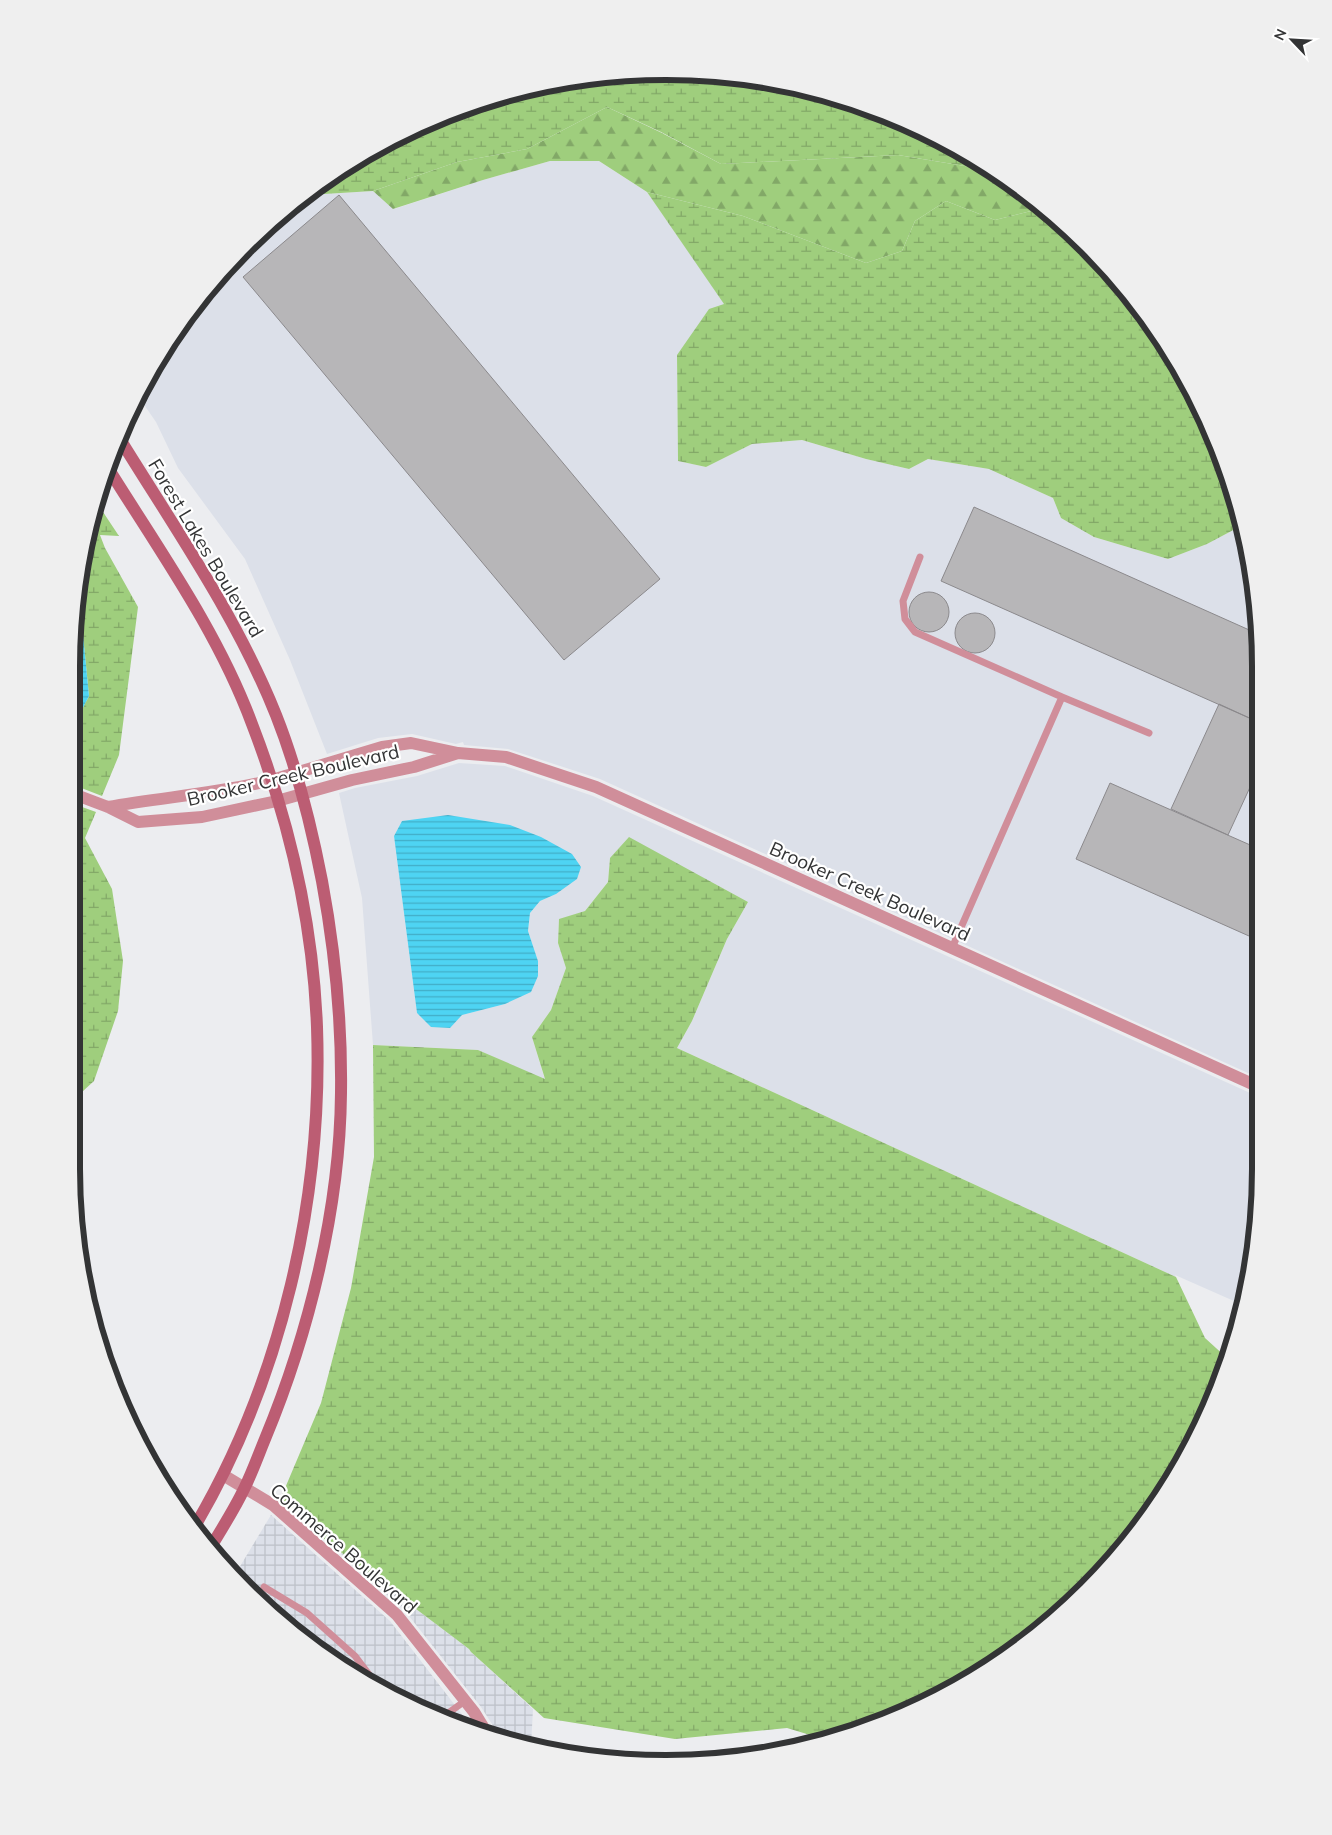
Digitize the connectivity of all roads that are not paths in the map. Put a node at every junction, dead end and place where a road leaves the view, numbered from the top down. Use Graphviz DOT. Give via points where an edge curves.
graph roads {
  1 [pos="124,445"];
  2 [pos="112,475"];
  3 [pos="920,557"];
  4 [pos="1062,697"];
  5 [pos="1149,733"];
  6 [pos="458,753"];
  7 [pos="297,774"];
  8 [pos="272,780"];
  9 [pos="302,795"];
  10 [pos="80,796"];
  11 [pos="277,801"];
  12 [pos="108,807"];
  13 [pos="952,948"];
  14 [pos="1252,1084"];
  15 [pos="223,1475"];
  16 [pos="244,1488"];
  17 [pos="198,1521"];
  18 [pos="214,1542"];
  19 [pos="264,1587"];
  20 [pos="368,1673"];
  21 [pos="465,1701"];
  22 [pos="449,1713"];
  23 [pos="482,1725"];
  1 -- 7 [label="main road, Forest Lakes Boulevard" via="201,567 241,638 276,714"];
  2 -- 8 [label="main road" via="220,652 252,722"];
  3 -- 4 [label="lane" via="903,601 905,619 915,632"];
  4 -- 5 [label="lane"];
  4 -- 13 [label="lane"];
  6 -- 7 [label="street, Brooker Creek Boulevard" via="411,743 382,747"];
  6 -- 9 [label="street, Brooker Creek Boulevard"];
  6 -- 13 [label="street, Brooker Creek Boulevard" via="506,757 596,787"];
  7 -- 8 [label="street, Brooker Creek Boulevard"];
  7 -- 9 [label="main road, Forest Lakes Boulevard"];
  8 -- 11 [label="main road"];
  8 -- 12 [label="street, Brooker Creek Boulevard" via="180,798"];
  9 -- 11 [label="street, Brooker Creek Boulevard"];
  9 -- 16 [label="main road, Forest Lakes Boulevard" via="317,854 336,969 341,1096 336,1165 319,1271 301,1339 278,1408"];
  10 -- 12 [label="street, Brooker Creek Boulevard"];
  11 -- 12 [label="street, Brooker Creek Boulevard" via="202,817 138,822"];
  11 -- 15 [label="main road" via="294,857 313,975 317,1087 311,1164 296,1261 277,1334 255,1399"];
  13 -- 14 [label="street, Brooker Creek Boulevard"];
  15 -- 16 [label="street, Commerce Boulevard"];
  15 -- 17 [label="main road"];
  16 -- 18 [label="main road, Forest Lakes Boulevard"];
  16 -- 21 [label="street, Commerce Boulevard" via="273,1505 397,1616"];
  19 -- 20 [label="lane" via="307,1613 355,1656"];
  21 -- 22 [label="lane"];
  21 -- 23 [label="street, Commerce Boulevard"];
}
